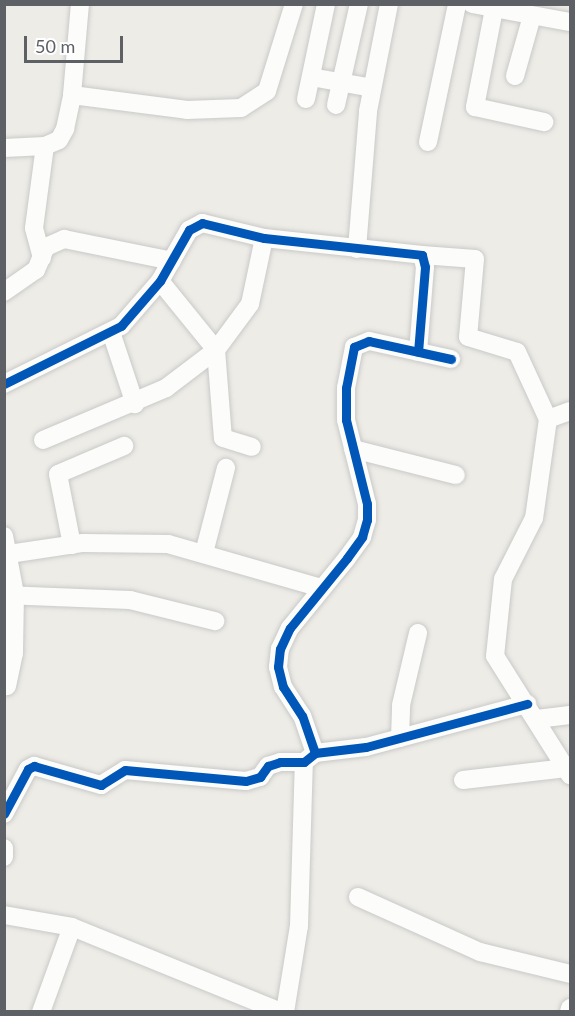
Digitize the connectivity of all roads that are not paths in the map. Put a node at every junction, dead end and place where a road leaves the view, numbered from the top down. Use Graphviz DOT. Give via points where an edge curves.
graph roads {
  1 [pos="80,4"];
  2 [pos="294,4"];
  3 [pos="326,4"];
  4 [pos="359,4"];
  5 [pos="389,4"];
  6 [pos="457,4"];
  7 [pos="472,4"];
  8 [pos="494,9"];
  9 [pos="532,16"];
  10 [pos="570,22"];
  11 [pos="515,76"];
  12 [pos="311,77"];
  13 [pos="341,83"];
  14 [pos="372,88"];
  15 [pos="72,95"];
  16 [pos="306,99"];
  17 [pos="336,105"];
  18 [pos="544,122"];
  19 [pos="428,142"];
  20 [pos="45,146"];
  21 [pos="4,148"];
  22 [pos="264,238"];
  23 [pos="357,249"];
  24 [pos="422,255"];
  25 [pos="42,258"];
  26 [pos="172,261"];
  27 [pos="160,281"];
  28 [pos="4,292"];
  29 [pos="111,332"];
  30 [pos="216,350"];
  31 [pos="418,352"];
  32 [pos="451,358"];
  33 [pos="4,384"];
  34 [pos="135,404"];
  35 [pos="570,411"];
  36 [pos="548,419"];
  37 [pos="43,440"];
  38 [pos="124,446"];
  39 [pos="252,447"];
  40 [pos="352,449"];
  41 [pos="226,468"];
  42 [pos="456,475"];
  43 [pos="7,545"];
  44 [pos="72,545"];
  45 [pos="204,553"];
  46 [pos="321,588"];
  47 [pos="10,595"];
  48 [pos="215,621"];
  49 [pos="418,633"];
  50 [pos="7,686"];
  51 [pos="532,712"];
  52 [pos="570,715"];
  53 [pos="400,738"];
  54 [pos="310,757"];
  55 [pos="568,772"];
  56 [pos="463,780"];
  57 [pos="4,814"];
  58 [pos="4,848"];
  59 [pos="4,857"];
  60 [pos="358,897"];
  61 [pos="4,915"];
  62 [pos="72,927"];
  63 [pos="570,974"];
  64 [pos="41,1011"];
  65 [pos="283,1011"];
  1 -- 15 [label="street"];
  2 -- 15 [label="street" via="267,90 241,108 187,110"];
  3 -- 12 [label="street"];
  4 -- 13 [label="street"];
  5 -- 14 [label="street"];
  6 -- 19 [label="street"];
  7 -- 8 [label="street"];
  8 -- 9 [label="street"];
  8 -- 18 [label="street" via="475,107"];
  9 -- 10 [label="street"];
  9 -- 11 [label="street"];
  12 -- 13 [label="street"];
  12 -- 16 [label="street"];
  13 -- 14 [label="street"];
  13 -- 17 [label="street"];
  14 -- 23 [label="street"];
  15 -- 20 [label="street" via="65,129 59,140"];
  20 -- 21 [label="street"];
  20 -- 25 [label="street" via="34,228"];
  22 -- 23 [label="street"];
  22 -- 26 [label="street" via="202,223 189,230"];
  22 -- 30 [label="street" via="250,304"];
  23 -- 24 [label="street"];
  24 -- 31 [label="street" via="425,267"];
  24 -- 36 [label="street" via="476,259 468,337 517,352"];
  25 -- 26 [label="street" via="46,246 64,239"];
  25 -- 28 [label="street" via="25,281"];
  26 -- 27 [label="street"];
  27 -- 29 [label="street" via="141,307"];
  27 -- 30 [label="street"];
  29 -- 33 [label="street"];
  29 -- 34 [label="street"];
  30 -- 34 [label="street" via="166,388"];
  30 -- 39 [label="street" via="223,438"];
  31 -- 32 [label="street"];
  31 -- 40 [label="street" via="369,341 354,347 346,388"];
  34 -- 37 [label="street"];
  35 -- 36 [label="street"];
  36 -- 51 [label="street" via="534,518 505,573 495,641 499,667"];
  38 -- 44 [label="street" via="58,474"];
  40 -- 42 [label="street"];
  40 -- 46 [label="street" via="367,504 367,520 357,544"];
  41 -- 45 [label="street"];
  43 -- 44 [label="street"];
  43 -- 47 [label="street"];
  44 -- 45 [label="street" via="130,541 168,544"];
  45 -- 46 [label="street"];
  46 -- 54 [label="street" via="291,628 280,649 278,667 283,687 302,716"];
  47 -- 48 [label="street" via="130,600"];
  47 -- 50 [label="street" via="14,652"];
  49 -- 53 [label="street" via="401,705"];
  51 -- 52 [label="street"];
  51 -- 53 [label="street"];
  51 -- 55 [label="street"];
  53 -- 54 [label="street"];
  54 -- 57 [label="street" via="273,764 260,777 246,781 125,770 101,785 34,766 28,769"];
  54 -- 65 [label="street" via="299,926"];
  55 -- 56 [label="street"];
  58 -- 59 [label="street"];
  60 -- 63 [label="street" via="480,952"];
  61 -- 62 [label="street"];
  62 -- 64 [label="street"];
  62 -- 65 [label="street"];
}
